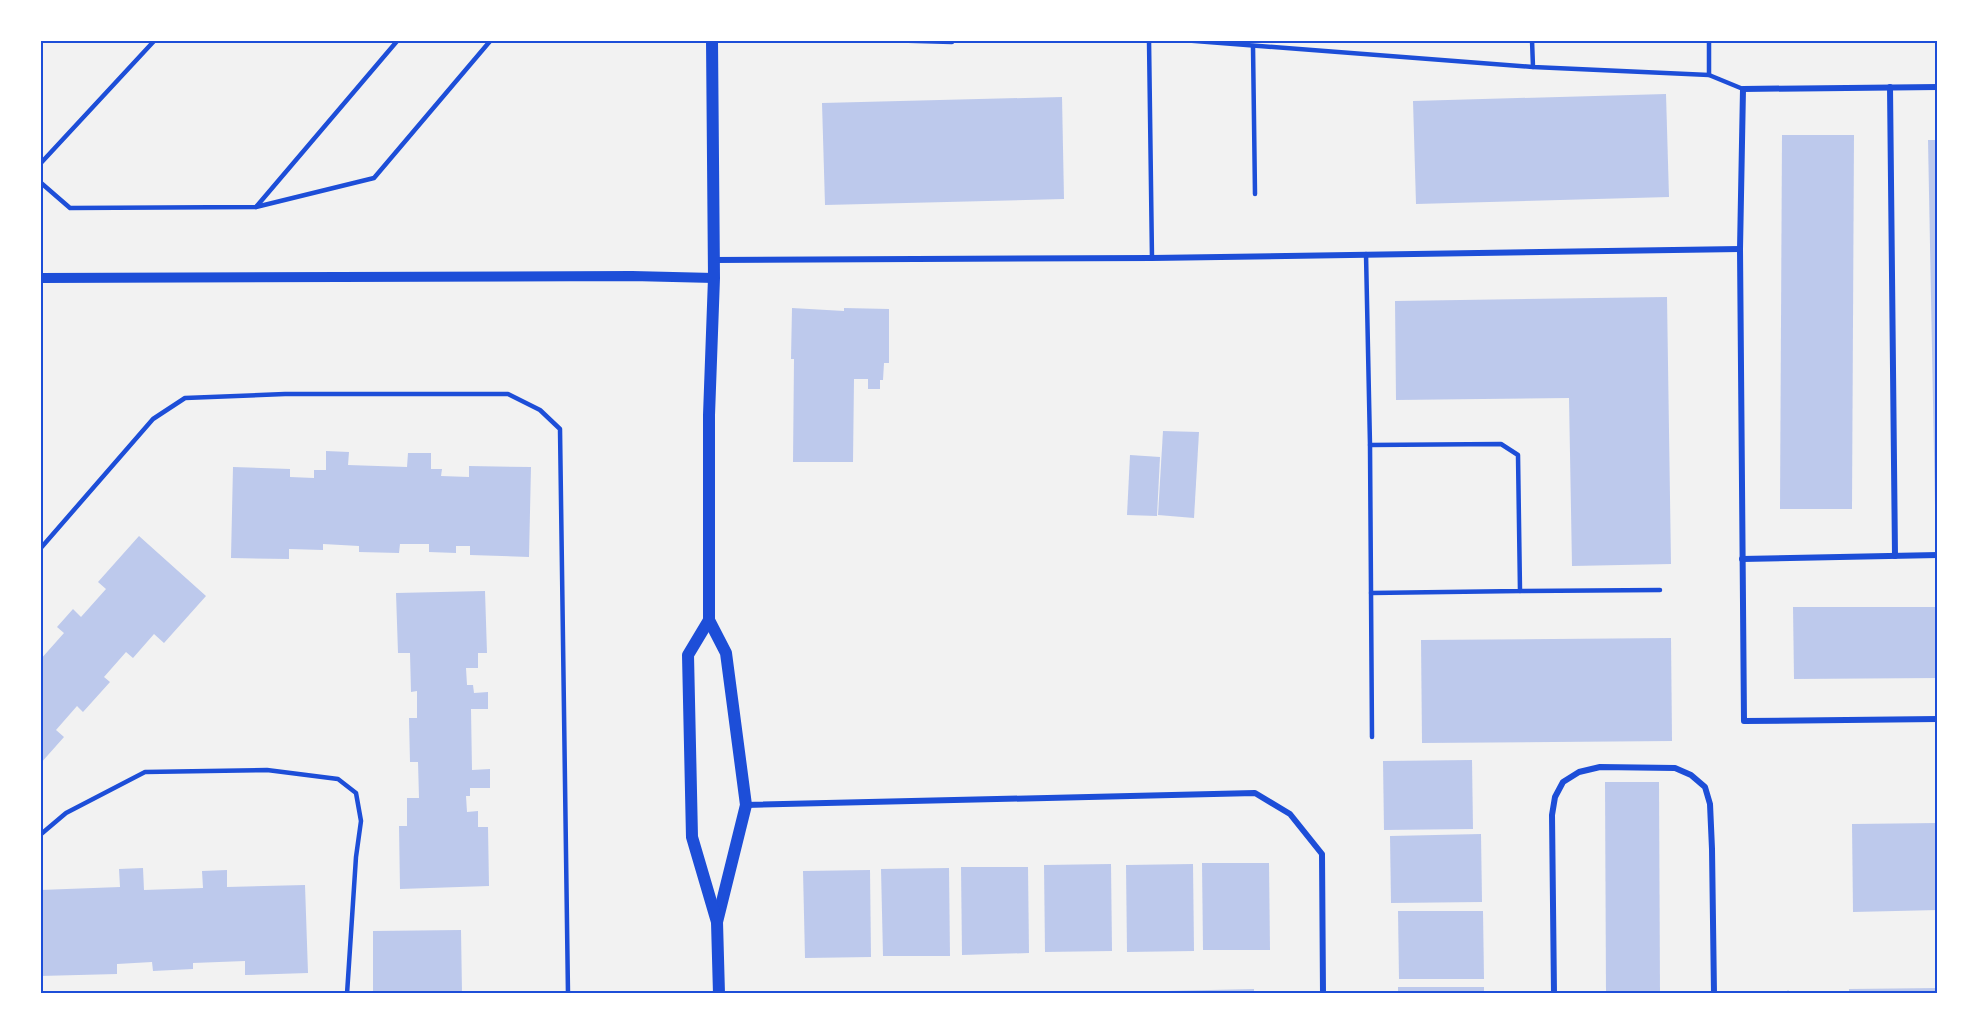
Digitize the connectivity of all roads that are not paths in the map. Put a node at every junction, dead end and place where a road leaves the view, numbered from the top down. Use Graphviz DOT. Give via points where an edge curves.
graph roads {
  1 [pos="155,40"];
  2 [pos="398,40"];
  3 [pos="491,40"];
  4 [pos="712,40"];
  5 [pos="882,40"];
  6 [pos="1024,40"];
  7 [pos="1149,40"];
  8 [pos="1182,40"];
  9 [pos="1532,40"];
  10 [pos="1709,40"];
  11 [pos="952,41"];
  12 [pos="1253,46"];
  13 [pos="1533,67"];
  14 [pos="1709,75"];
  15 [pos="1890,87"];
  16 [pos="1938,87"];
  17 [pos="1743,89"];
  18 [pos="40,164"];
  19 [pos="40,182"];
  20 [pos="1255,194"];
  21 [pos="256,207"];
  22 [pos="1740,249"];
  23 [pos="1366,254"];
  24 [pos="1152,258"];
  25 [pos="713,260"];
  26 [pos="40,278"];
  27 [pos="714,278"];
  28 [pos="1370,445"];
  29 [pos="40,549"];
  30 [pos="1938,555"];
  31 [pos="1895,556"];
  32 [pos="1742,559"];
  33 [pos="1660,590"];
  34 [pos="1520,591"];
  35 [pos="1371,594"];
  36 [pos="709,620"];
  37 [pos="1938,719"];
  38 [pos="1372,737"];
  39 [pos="746,805"];
  40 [pos="40,835"];
  41 [pos="717,922"];
  42 [pos="347,993"];
  43 [pos="568,993"];
  44 [pos="719,993"];
  45 [pos="1323,993"];
  46 [pos="1554,993"];
  47 [pos="1714,993"];
  1 -- 18 [label="lane"];
  2 -- 21 [label="lane"];
  3 -- 21 [label="lane" via="374,178"];
  4 -- 25 [label="main road"];
  5 -- 11 [label="lane"];
  6 -- 11 [label="lane"];
  7 -- 24 [label="lane"];
  8 -- 12 [label="lane"];
  9 -- 13 [label="lane"];
  10 -- 14 [label="lane"];
  12 -- 13 [label="lane"];
  12 -- 20 [label="lane"];
  13 -- 14 [label="lane"];
  14 -- 17 [label="lane"];
  15 -- 16 [label="street"];
  15 -- 17 [label="street"];
  15 -- 31 [label="street"];
  17 -- 22 [label="street"];
  19 -- 21 [label="lane" via="70,208"];
  22 -- 23 [label="street"];
  22 -- 32 [label="street"];
  23 -- 24 [label="street"];
  23 -- 28 [label="lane"];
  24 -- 25 [label="street"];
  25 -- 27 [label="main road"];
  26 -- 27 [label="street"];
  27 -- 36 [label="main road"];
  28 -- 34 [label="lane" via="1501,444 1518,455"];
  28 -- 35 [label="lane"];
  29 -- 43 [label="lane" via="153,419 185,398 508,394 540,410 560,429"];
  30 -- 31 [label="street"];
  31 -- 32 [label="street"];
  32 -- 37 [label="street" via="1744,721"];
  33 -- 34 [label="lane"];
  34 -- 35 [label="lane"];
  35 -- 38 [label="lane"];
  36 -- 39 [label="main road" via="726,653"];
  36 -- 41 [label="main road" via="688,655 692,837"];
  39 -- 41 [label="main road"];
  39 -- 45 [label="street" via="1255,793 1290,814 1322,854"];
  40 -- 42 [label="lane" via="66,813 145,772 267,770 338,779 356,793 361,821"];
  41 -- 44 [label="main road"];
  46 -- 47 [label="street" via="1555,797 1563,782 1579,772 1600,767 1675,768 1705,787 1710,804 1712,849"];
}
